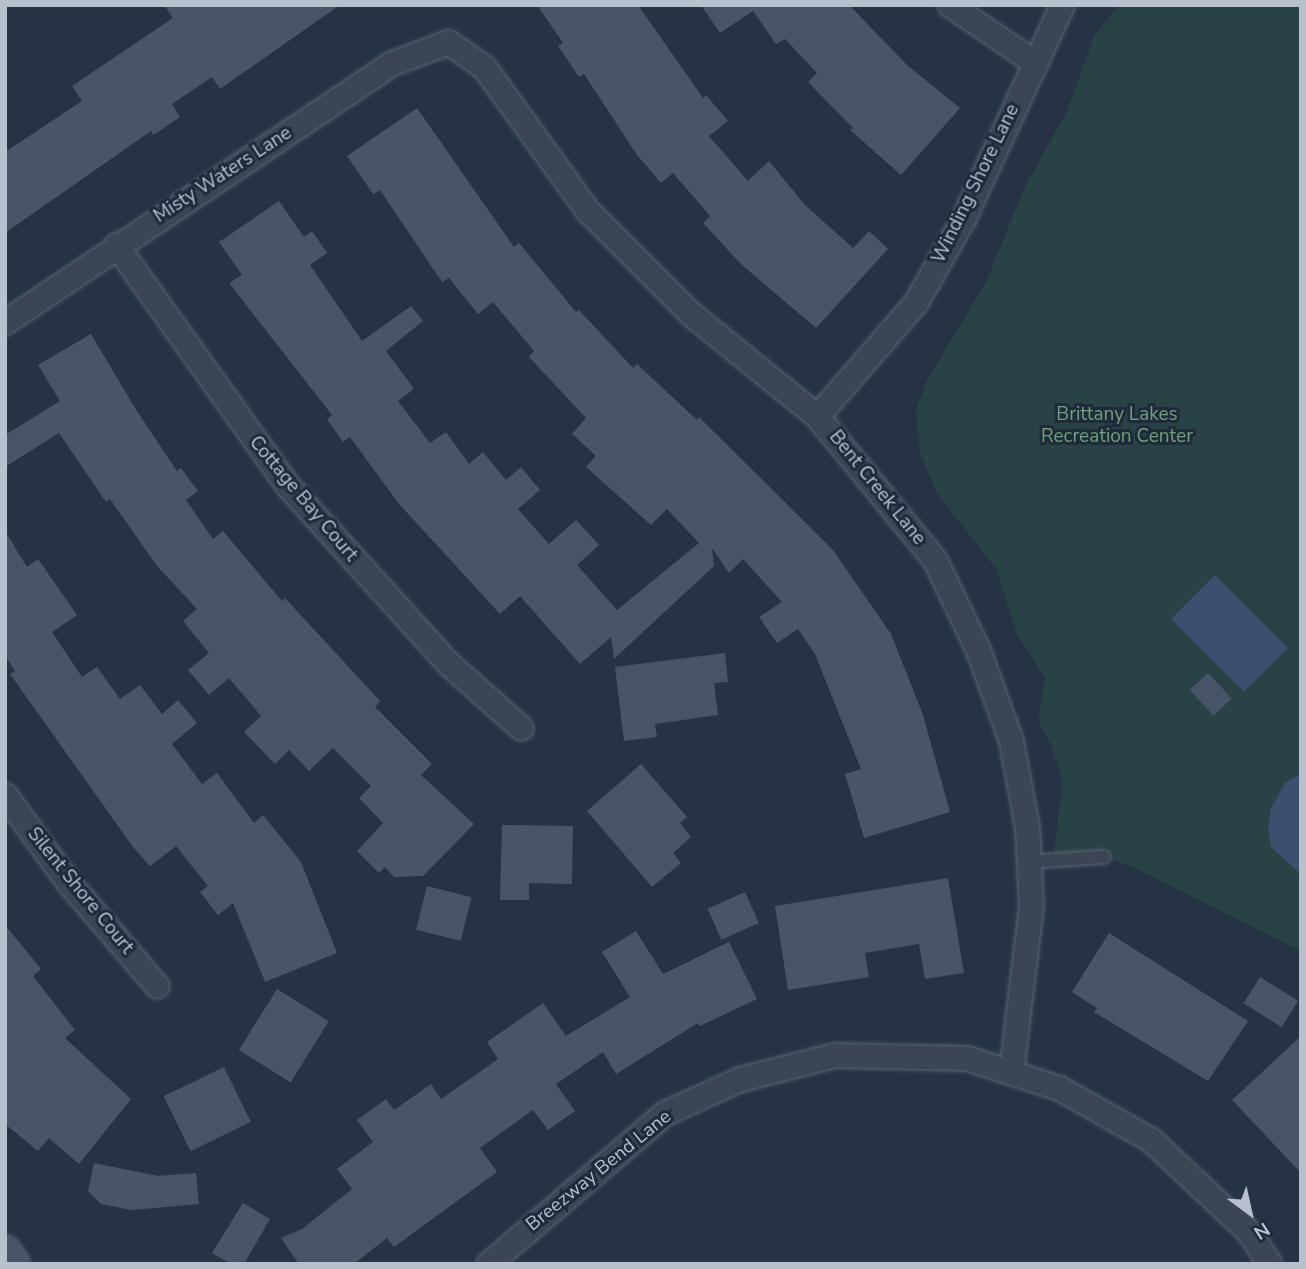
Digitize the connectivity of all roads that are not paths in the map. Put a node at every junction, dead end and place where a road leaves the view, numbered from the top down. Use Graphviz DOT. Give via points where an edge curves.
graph roads {
  1 [pos="950,5"];
  2 [pos="1062,5"];
  3 [pos="448,42"];
  4 [pos="1034,62"];
  5 [pos="116,245"];
  6 [pos="5,322"];
  7 [pos="817,416"];
  8 [pos="521,728"];
  9 [pos="5,795"];
  10 [pos="1104,857"];
  11 [pos="1028,862"];
  12 [pos="157,986"];
  13 [pos="1012,1072"];
  14 [pos="5,1252"];
  15 [pos="13,1264"];
  16 [pos="488,1264"];
  17 [pos="1270,1264"];
  1 -- 4 [label="street"];
  2 -- 4 [label="street, Winding Shore Lane"];
  3 -- 5 [label="street, Misty Waters Lane" via="390,64"];
  3 -- 7 [label="street, Bent Creek Lane" via="484,67 588,211 691,314"];
  4 -- 7 [label="street, Winding Shore Lane" via="964,217 916,302"];
  5 -- 6 [label="street, Misty Waters Lane"];
  5 -- 8 [label="street, Cottage Bay Court" via="288,486 449,664"];
  7 -- 11 [label="street, Bent Creek Lane" via="935,561 978,650 1011,741"];
  9 -- 12 [label="street, Silent Shore Court" via="69,883"];
  10 -- 11 [label="lane"];
  11 -- 13 [label="street, Bent Creek Lane" via="1031,905"];
  13 -- 16 [label="street, Breezway Bend Lane" via="967,1058 835,1055 740,1079 665,1113"];
  13 -- 17 [label="street, Breezway Bend Lane" via="1059,1088 1151,1140 1250,1232"];
  14 -- 15 [label="street"];
}
